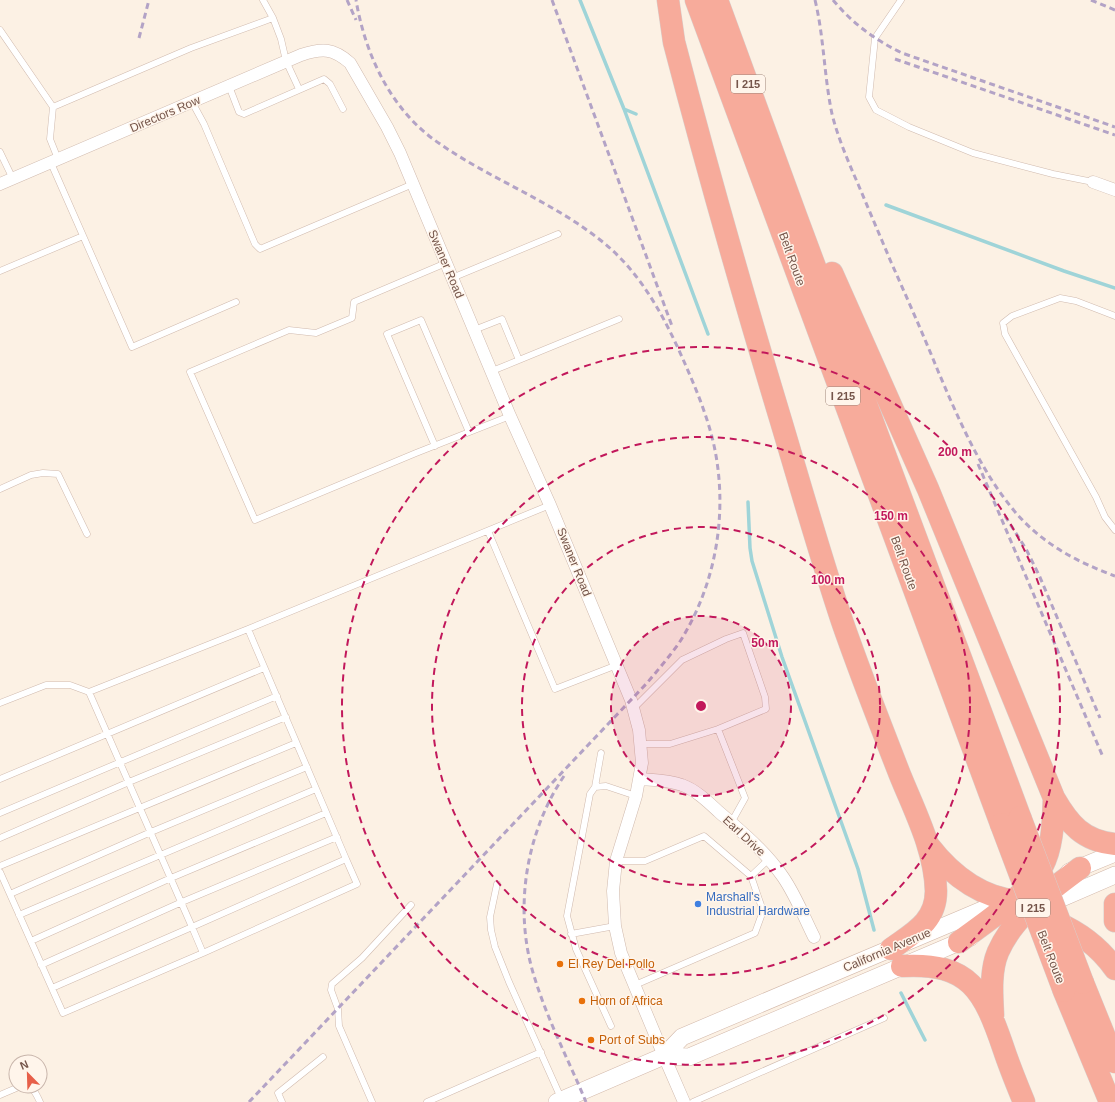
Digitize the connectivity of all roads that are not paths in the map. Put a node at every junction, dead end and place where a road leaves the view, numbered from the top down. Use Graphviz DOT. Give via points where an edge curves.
graph roads {
  1 [pos="263,0"];
  2 [pos="668,0"];
  3 [pos="696,0"];
  4 [pos="717,0"];
  5 [pos="901,0"];
  6 [pos="273,18"];
  7 [pos="0,30"];
  8 [pos="332,51"];
  9 [pos="286,61"];
  10 [pos="229,86"];
  11 [pos="299,89"];
  12 [pos="192,102"];
  13 [pos="53,107"];
  14 [pos="343,109"];
  15 [pos="0,152"];
  16 [pos="55,161"];
  17 [pos="779,168"];
  18 [pos="13,179"];
  19 [pos="1093,182"];
  20 [pos="0,184"];
  21 [pos="412,184"];
  22 [pos="1115,190"];
  23 [pos="558,234"];
  24 [pos="83,236"];
  25 [pos="446,263"];
  26 [pos="0,271"];
  27 [pos="452,278"];
  28 [pos="236,302"];
  29 [pos="1115,316"];
  30 [pos="619,318"];
  31 [pos="474,330"];
  32 [pos="519,360"];
  33 [pos="492,371"];
  34 [pos="510,416"];
  35 [pos="469,432"];
  36 [pos="435,446"];
  37 [pos="0,489"];
  38 [pos="550,505"];
  39 [pos="1115,530"];
  40 [pos="488,531"];
  41 [pos="87,534"];
  42 [pos="248,630"];
  43 [pos="616,665"];
  44 [pos="264,668"];
  45 [pos="89,692"];
  46 [pos="276,696"];
  47 [pos="0,703"];
  48 [pos="634,708"];
  49 [pos="286,718"];
  50 [pos="718,729"];
  51 [pos="108,734"];
  52 [pos="296,743"];
  53 [pos="641,744"];
  54 [pos="601,753"];
  55 [pos="120,762"];
  56 [pos="307,767"];
  57 [pos="0,779"];
  58 [pos="640,779"];
  59 [pos="129,782"];
  60 [pos="595,787"];
  61 [pos="316,789"];
  62 [pos="636,796"];
  63 [pos="1054,798"];
  64 [pos="140,808"];
  65 [pos="0,813"];
  66 [pos="326,813"];
  67 [pos="1010,821"];
  68 [pos="731,823"];
  69 [pos="151,832"];
  70 [pos="337,837"];
  71 [pos="0,838"];
  72 [pos="928,844"];
  73 [pos="1115,844"];
  74 [pos="1115,853"];
  75 [pos="161,854"];
  76 [pos="346,859"];
  77 [pos="769,859"];
  78 [pos="616,860"];
  79 [pos="0,866"];
  80 [pos="1080,868"];
  81 [pos="0,872"];
  82 [pos="1115,875"];
  83 [pos="751,876"];
  84 [pos="171,878"];
  85 [pos="497,884"];
  86 [pos="10,894"];
  87 [pos="1066,896"];
  88 [pos="182,902"];
  89 [pos="411,904"];
  90 [pos="1012,904"];
  91 [pos="1115,904"];
  92 [pos="19,915"];
  93 [pos="1115,921"];
  94 [pos="615,926"];
  95 [pos="192,927"];
  96 [pos="572,934"];
  97 [pos="814,937"];
  98 [pos="31,941"];
  99 [pos="959,942"];
  100 [pos="203,953"];
  101 [pos="896,957"];
  102 [pos="41,965"];
  103 [pos="1115,969"];
  104 [pos="635,984"];
  105 [pos="1074,987"];
  106 [pos="52,988"];
  107 [pos="884,1018"];
  108 [pos="993,1018"];
  109 [pos="611,1026"];
  110 [pos="541,1052"];
  111 [pos="323,1056"];
  112 [pos="664,1056"];
  113 [pos="1115,1062"];
  114 [pos="559,1101"];
  115 [pos="282,1102"];
  116 [pos="372,1102"];
  117 [pos="427,1102"];
  118 [pos="684,1102"];
  119 [pos="693,1102"];
  120 [pos="1024,1102"];
  121 [pos="1110,1102"];
  1 -- 6 [label="lane"];
  2 -- 72 [label="highway" via="674,42 736,269 822,561 852,650"];
  3 -- 67 [label="highway, Belt Route / I 215"];
  4 -- 17 [label="highway, Belt Route / I 215"];
  5 -- 19 [label="lane" via="875,38 869,97 876,110 909,127 973,153"];
  6 -- 9 [label="lane" via="282,39"];
  6 -- 13 [label="lane" via="191,48"];
  7 -- 13 [label="lane"];
  8 -- 9 [label="street, Directors Row" via="320,50"];
  8 -- 21 [label="street, Swaner Road" via="342,56 356,72 387,127"];
  9 -- 10 [label="street, Directors Row"];
  9 -- 11 [label="lane"];
  10 -- 11 [label="lane" via="241,114"];
  10 -- 12 [label="street, Directors Row"];
  11 -- 14 [label="lane" via="326,80"];
  12 -- 16 [label="street, Directors Row"];
  12 -- 21 [label="lane" via="204,124 255,244 260,249"];
  13 -- 16 [label="lane" via="50,139"];
  15 -- 18 [label="lane"];
  16 -- 18 [label="street, Directors Row"];
  16 -- 24 [label="lane"];
  17 -- 63 [label="highway" via="819,243 880,379"];
  17 -- 67 [label="highway, Belt Route / I 215"];
  18 -- 20 [label="street, Directors Row"];
  19 -- 22 [label="street"];
  21 -- 25 [label="street, Swaner Road"];
  23 -- 27 [label="lane"];
  24 -- 26 [label="lane"];
  24 -- 28 [label="lane" via="132,347"];
  25 -- 27 [label="street, Swaner Road"];
  25 -- 36 [label="lane" via="354,302 352,318 316,334 289,330 190,372 255,520"];
  27 -- 31 [label="street, Swaner Road"];
  29 -- 39 [label="lane" via="1060,298 1012,316 1003,323 1005,334 1105,517"];
  30 -- 32 [label="lane"];
  31 -- 32 [label="lane" via="502,319"];
  31 -- 33 [label="street, Swaner Road"];
  32 -- 33 [label="lane"];
  33 -- 34 [label="street, Swaner Road"];
  34 -- 35 [label="lane"];
  34 -- 38 [label="street, Swaner Road"];
  35 -- 36 [label="lane"];
  35 -- 36 [label="lane" via="421,320 388,334"];
  37 -- 41 [label="lane" via="31,475 58,474"];
  38 -- 40 [label="lane"];
  38 -- 43 [label="street, Swaner Road"];
  40 -- 42 [label="lane"];
  40 -- 43 [label="lane" via="555,689"];
  42 -- 44 [label="lane"];
  42 -- 45 [label="lane"];
  43 -- 48 [label="street, Swaner Road"];
  44 -- 46 [label="lane"];
  44 -- 51 [label="lane"];
  45 -- 47 [label="lane" via="70,685 46,685"];
  45 -- 51 [label="lane"];
  46 -- 49 [label="lane"];
  46 -- 55 [label="lane"];
  48 -- 50 [label="lane" via="682,660 743,633 766,709"];
  48 -- 53 [label="street, Swaner Road"];
  49 -- 52 [label="lane"];
  49 -- 59 [label="lane"];
  50 -- 53 [label="lane" via="670,744"];
  50 -- 68 [label="lane" via="745,798"];
  51 -- 55 [label="lane"];
  51 -- 57 [label="lane"];
  52 -- 56 [label="lane"];
  52 -- 64 [label="lane"];
  53 -- 58 [label="street, Swaner Road"];
  54 -- 60 [label="lane"];
  55 -- 59 [label="lane"];
  55 -- 65 [label="lane"];
  56 -- 61 [label="lane"];
  56 -- 69 [label="lane"];
  58 -- 62 [label="street, Swaner Road"];
  58 -- 68 [label="street, Earl Drive" via="683,785 694,791"];
  59 -- 64 [label="lane"];
  59 -- 71 [label="lane"];
  60 -- 62 [label="lane" via="606,786"];
  60 -- 96 [label="lane" via="590,794 567,916"];
  61 -- 66 [label="lane"];
  61 -- 75 [label="lane"];
  62 -- 78 [label="street, Swaner Road"];
  63 -- 73 [label="highway" via="1069,822 1078,830 1087,836"];
  63 -- 90 [label="highway" via="1053,828 1042,867"];
  64 -- 69 [label="lane"];
  64 -- 79 [label="lane"];
  66 -- 70 [label="lane"];
  66 -- 84 [label="lane"];
  67 -- 105 [label="highway, Belt Route / I 215, bridge"];
  68 -- 77 [label="street, Earl Drive"];
  69 -- 75 [label="lane"];
  69 -- 86 [label="lane"];
  70 -- 76 [label="lane"];
  70 -- 88 [label="lane"];
  72 -- 90 [label="highway" via="955,874"];
  72 -- 101 [label="highway" via="936,888 934,909"];
  74 -- 80 [label="main road"];
  75 -- 84 [label="lane"];
  75 -- 92 [label="lane"];
  76 -- 95 [label="lane"];
  76 -- 100 [label="lane" via="357,884"];
  77 -- 83 [label="lane"];
  77 -- 97 [label="street, Earl Drive" via="794,895"];
  78 -- 83 [label="lane" via="645,861 704,836"];
  78 -- 94 [label="street, Swaner Road" via="613,891"];
  80 -- 90 [label="highway"];
  81 -- 86 [label="lane"];
  82 -- 87 [label="main road"];
  83 -- 104 [label="lane" via="763,911 755,933"];
  84 -- 88 [label="lane"];
  84 -- 98 [label="lane"];
  85 -- 110 [label="lane" via="490,917 495,947"];
  86 -- 92 [label="lane"];
  87 -- 90 [label="highway"];
  88 -- 95 [label="lane"];
  88 -- 102 [label="lane"];
  89 -- 116 [label="lane" via="362,958 331,987 338,1009 339,1026"];
  90 -- 99 [label="highway"];
  90 -- 101 [label="main road, California Avenue"];
  90 -- 103 [label="highway" via="1082,936 1096,947"];
  90 -- 108 [label="highway" via="1015,924 998,953 992,980"];
  91 -- 93 [label="highway"];
  92 -- 98 [label="lane"];
  94 -- 96 [label="lane"];
  94 -- 104 [label="street, Swaner Road" via="622,953"];
  95 -- 100 [label="lane"];
  95 -- 106 [label="lane"];
  96 -- 109 [label="lane" via="576,949"];
  98 -- 102 [label="lane"];
  99 -- 101 [label="main road, California Avenue"];
  100 -- 106 [label="lane" via="63,1013"];
  101 -- 108 [label="highway" via="947,970 965,979 979,994"];
  101 -- 112 [label="main road, California Avenue" via="682,1037"];
  102 -- 106 [label="lane"];
  104 -- 112 [label="street, Swaner Road"];
  105 -- 113 [label="highway, Belt Route / I 215"];
  105 -- 121 [label="highway, Belt Route / I 215"];
  107 -- 119 [label="lane"];
  108 -- 120 [label="highway"];
  110 -- 114 [label="lane"];
  110 -- 117 [label="lane"];
  111 -- 115 [label="lane" via="278,1093"];
  112 -- 114 [label="main road, California Avenue"];
  112 -- 118 [label="street, Swaner Road"];
}
